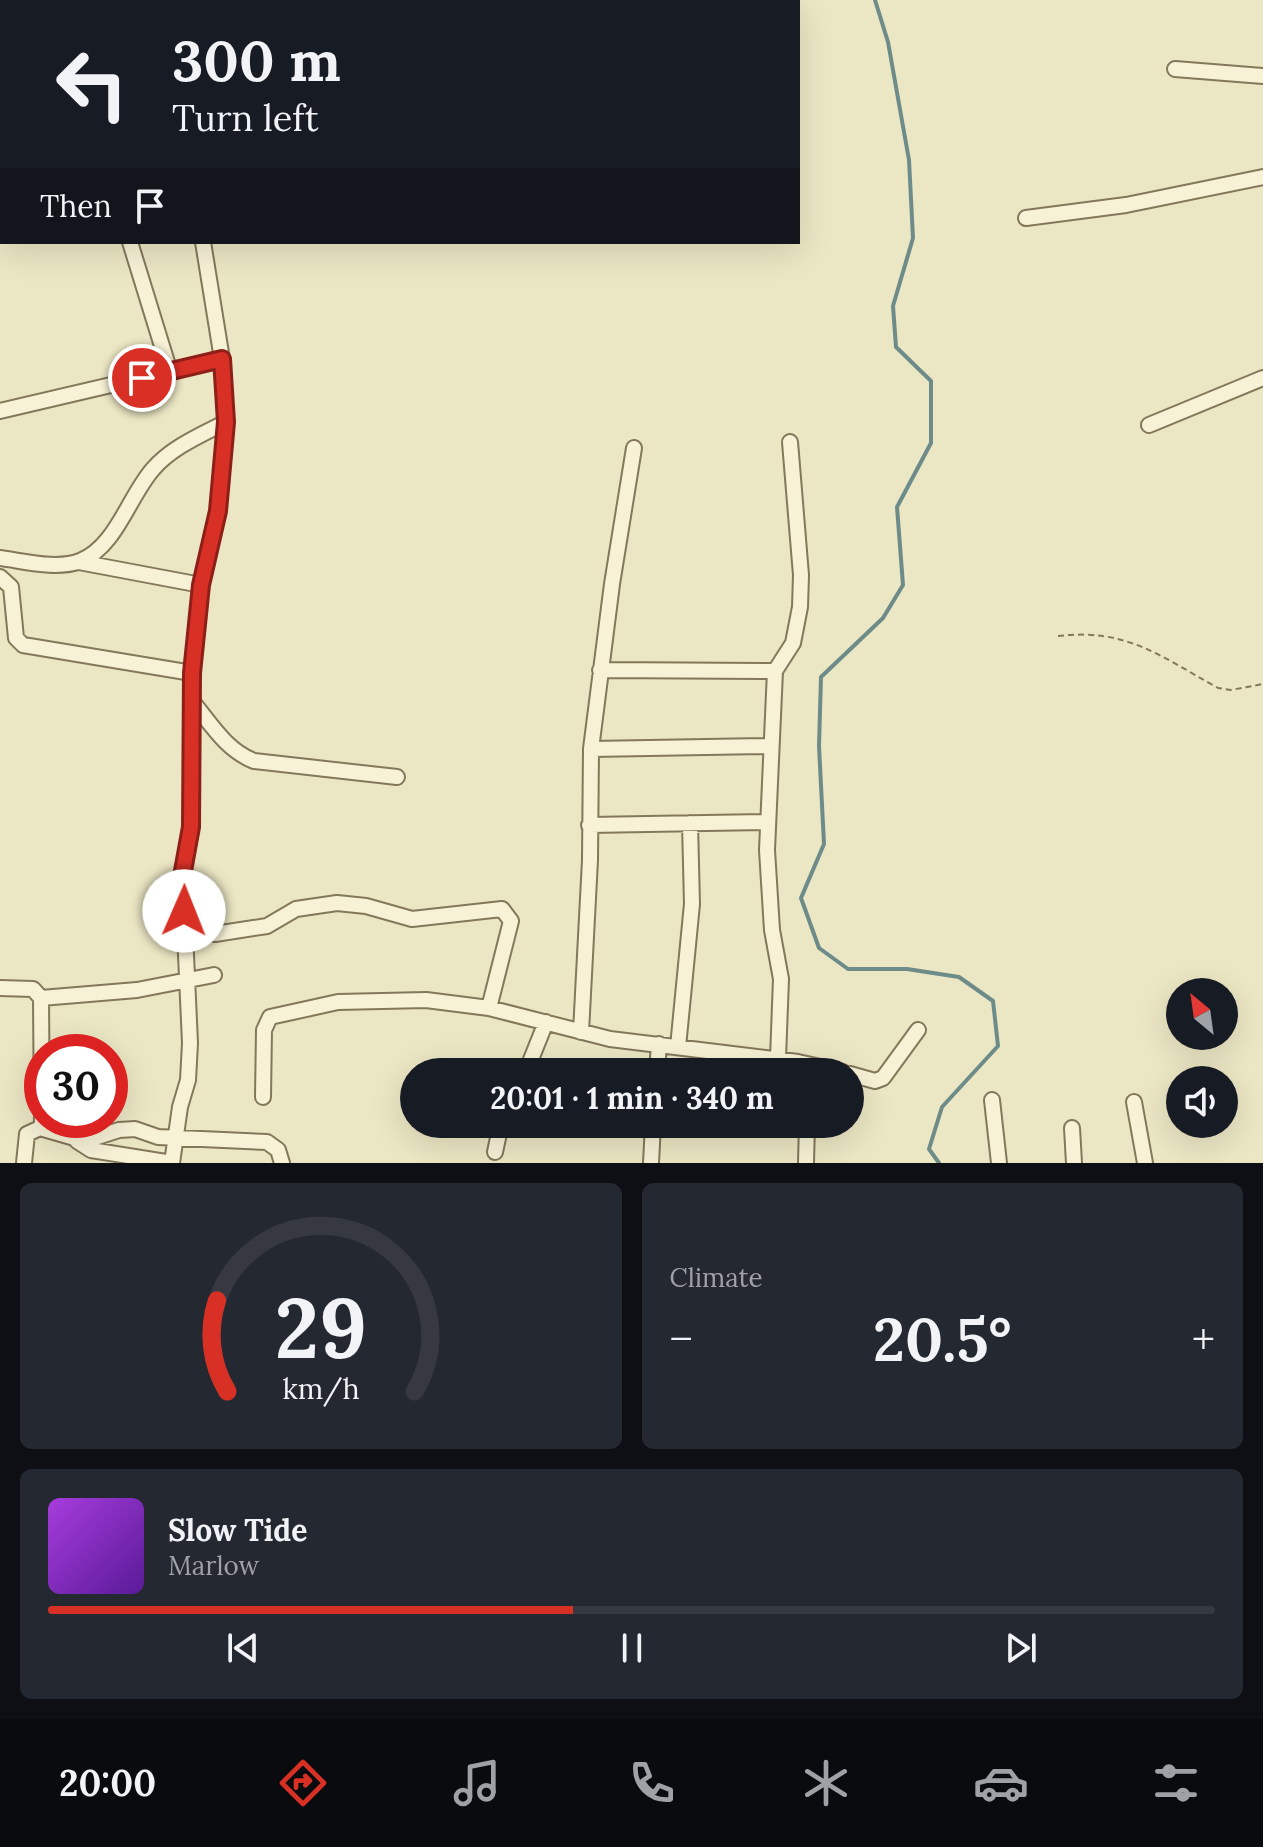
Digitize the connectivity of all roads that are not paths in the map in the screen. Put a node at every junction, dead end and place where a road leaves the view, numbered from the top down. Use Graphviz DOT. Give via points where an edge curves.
graph roads {
  1 [pos="1175,69"];
  2 [pos="1263,76"];
  3 [pos="1263,177"];
  4 [pos="1026,218"];
  5 [pos="131,244"];
  6 [pos="203,244"];
  7 [pos="222,359"];
  8 [pos="170,372"];
  9 [pos="1263,378"];
  10 [pos="0,411"];
  11 [pos="226,422"];
  12 [pos="1149,425"];
  13 [pos="790,442"];
  14 [pos="634,448"];
  15 [pos="0,558"];
  16 [pos="79,562"];
  17 [pos="0,577"];
  18 [pos="201,585"];
  19 [pos="0,641"];
  20 [pos="23,645"];
  21 [pos="600,670"];
  22 [pos="775,671"];
  23 [pos="192,673"];
  24 [pos="192,701"];
  25 [pos="771,746"];
  26 [pos="591,749"];
  27 [pos="397,777"];
  28 [pos="768,822"];
  29 [pos="690,823"];
  30 [pos="589,825"];
  31 [pos="184,911"];
  32 [pos="214,975"];
  33 [pos="184,981"];
  34 [pos="0,988"];
  35 [pos="41,998"];
  36 [pos="489,1008"];
  37 [pos="546,1022"];
  38 [pos="918,1030"];
  39 [pos="581,1032"];
  40 [pos="41,1034"];
  41 [pos="659,1044"];
  42 [pos="678,1047"];
  43 [pos="532,1058"];
  44 [pos="658,1058"];
  45 [pos="778,1058"];
  46 [pos="864,1078"];
  47 [pos="263,1097"];
  48 [pos="992,1100"];
  49 [pos="1134,1102"];
  50 [pos="1072,1128"];
  51 [pos="27,1138"];
  52 [pos="68,1138"];
  53 [pos="498,1138"];
  54 [pos="652,1138"];
  55 [pos="807,1138"];
  56 [pos="174,1139"];
  57 [pos="77,1141"];
  58 [pos="495,1152"];
  59 [pos="24,1163"];
  60 [pos="172,1163"];
  61 [pos="282,1163"];
  62 [pos="651,1163"];
  63 [pos="806,1163"];
  64 [pos="999,1163"];
  65 [pos="1074,1163"];
  66 [pos="1145,1163"];
  1 -- 2 [label="street"];
  3 -- 4 [label="street" via="1126,205"];
  5 -- 8 [label="street"];
  6 -- 7 [label="street"];
  7 -- 8 [label="street"];
  7 -- 11 [label="street"];
  8 -- 10 [label="street"];
  9 -- 12 [label="street"];
  11 -- 16 [label="street" via="165,457 106,539"];
  11 -- 18 [label="street" via="218,511"];
  13 -- 22 [label="street" via="800,607 793,643"];
  14 -- 21 [label="street"];
  15 -- 16 [label="street"];
  16 -- 18 [label="street"];
  17 -- 20 [label="street" via="11,587 15,632"];
  18 -- 23 [label="street"];
  19 -- 20 [label="street"];
  20 -- 23 [label="street"];
  21 -- 22 [label="street"];
  21 -- 26 [label="street"];
  22 -- 25 [label="street"];
  23 -- 24 [label="street"];
  24 -- 27 [label="street" via="226,743 254,761"];
  24 -- 31 [label="street" via="191,827 179,893"];
  25 -- 26 [label="street"];
  25 -- 28 [label="street"];
  26 -- 30 [label="street"];
  28 -- 29 [label="street"];
  28 -- 45 [label="street" via="768,888 781,979"];
  29 -- 30 [label="street"];
  29 -- 42 [label="street" via="692,904"];
  30 -- 39 [label="street"];
  31 -- 33 [label="street"];
  31 -- 36 [label="street" via="196,925 215,934 267,926 296,909 337,903 412,919 502,909 511,921"];
  32 -- 33 [label="street"];
  33 -- 35 [label="street"];
  33 -- 56 [label="street" via="188,1080"];
  34 -- 35 [label="street" via="33,989"];
  35 -- 40 [label="street"];
  36 -- 37 [label="street"];
  36 -- 47 [label="street" via="395,998 276,1013 264,1030"];
  37 -- 39 [label="street"];
  37 -- 43 [label="street"];
  38 -- 46 [label="street" via="883,1078"];
  39 -- 41 [label="street"];
  41 -- 42 [label="street"];
  41 -- 44 [label="street"];
  42 -- 45 [label="street"];
  48 -- 64 [label="street"];
  49 -- 66 [label="street"];
  50 -- 65 [label="street"];
  51 -- 59 [label="street"];
  52 -- 57 [label="street"];
  53 -- 58 [label="street"];
  54 -- 62 [label="street"];
  55 -- 63 [label="street"];
  56 -- 57 [label="street" via="135,1129"];
  56 -- 60 [label="street"];
  56 -- 61 [label="street" via="267,1142 278,1150"];
  57 -- 60 [label="street" via="91,1150"];
}
